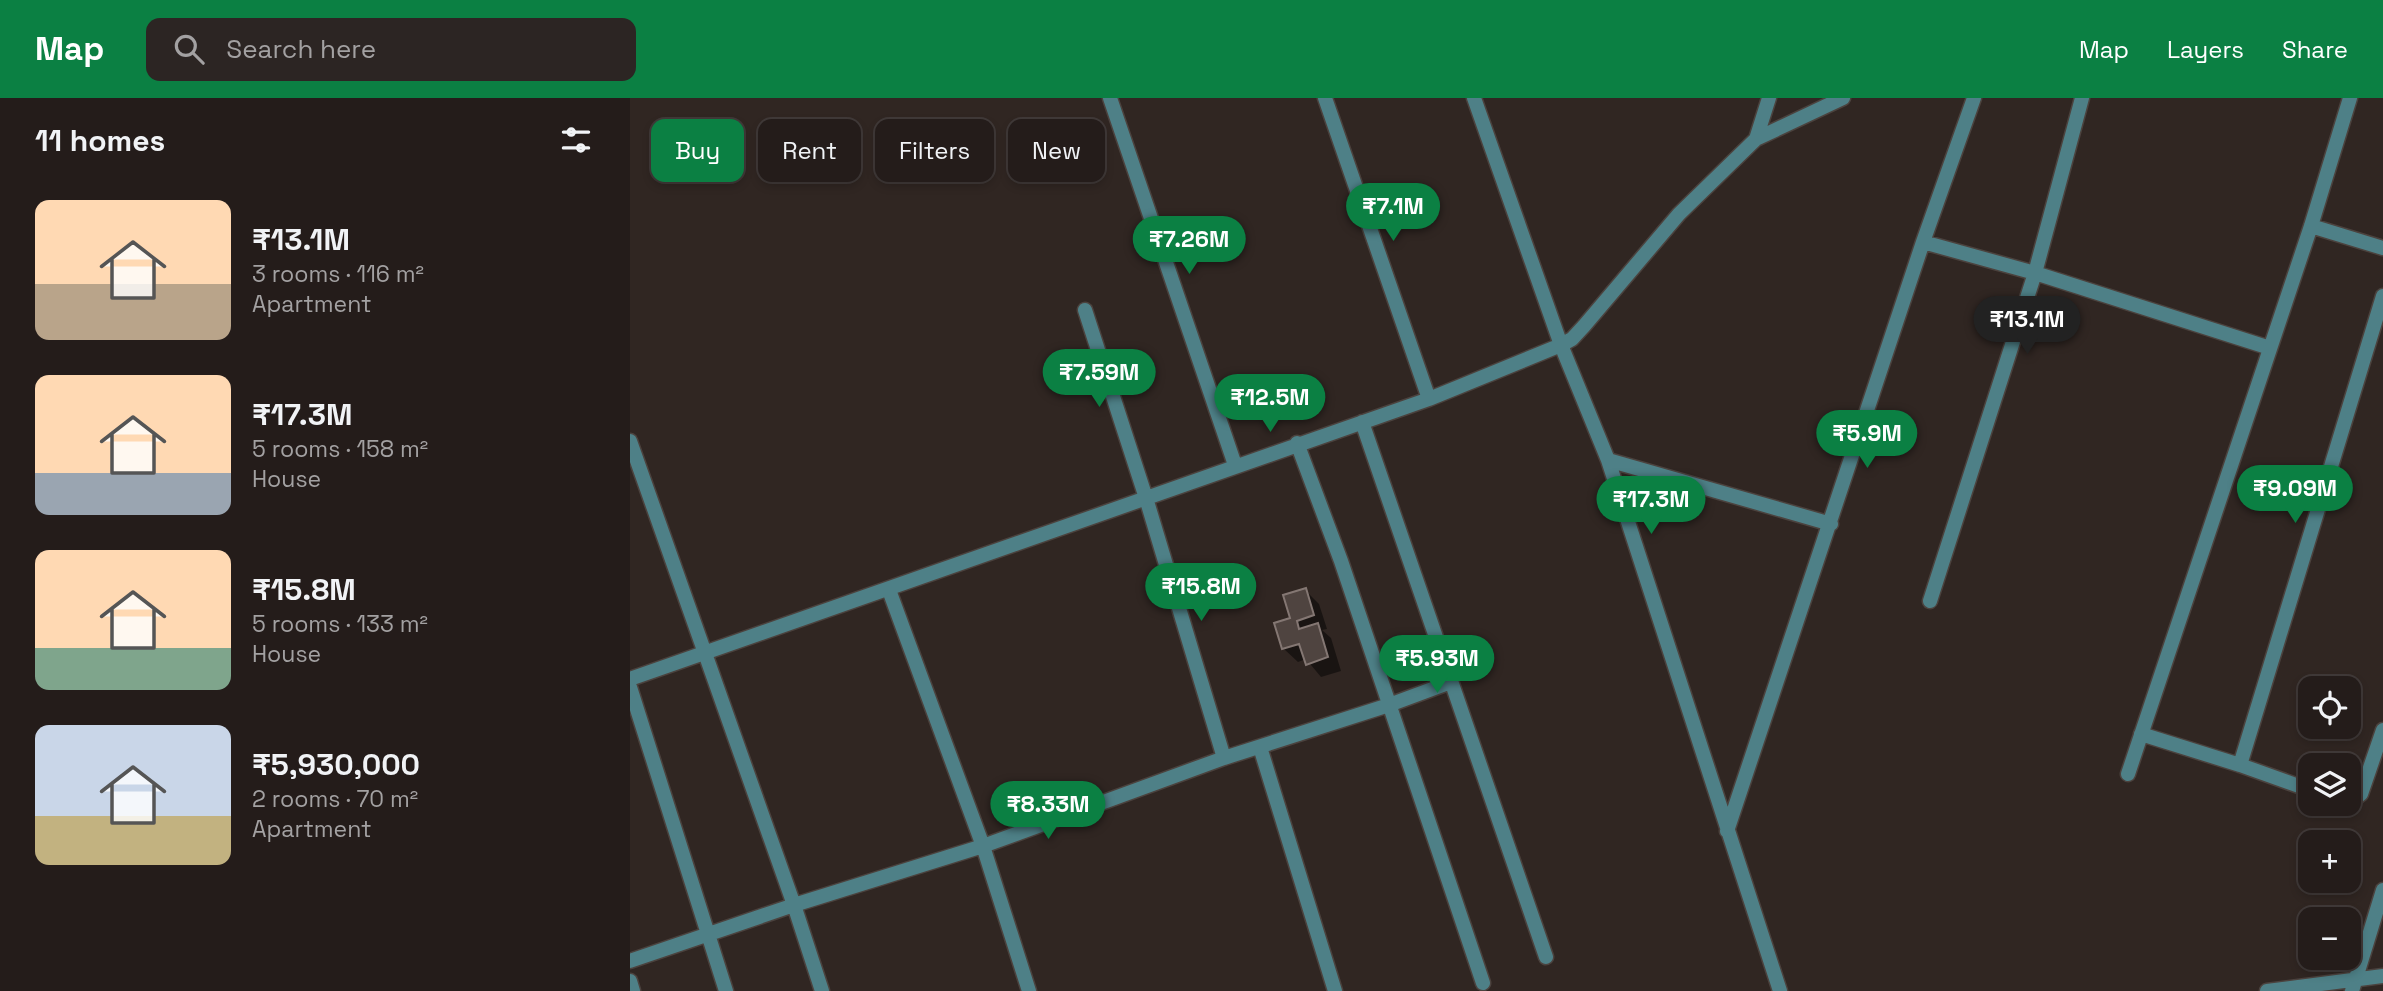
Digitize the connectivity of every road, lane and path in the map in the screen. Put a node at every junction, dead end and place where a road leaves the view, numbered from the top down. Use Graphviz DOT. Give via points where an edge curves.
graph roads {
  1 [pos="1110,98"];
  2 [pos="1325,98"];
  3 [pos="1474,98"];
  4 [pos="1769,98"];
  5 [pos="1843,98"];
  6 [pos="1974,98"];
  7 [pos="2082,98"];
  8 [pos="2350,98"];
  9 [pos="1756,139"];
  10 [pos="2311,226"];
  11 [pos="1923,242"];
  12 [pos="2383,248"];
  13 [pos="2035,273"];
  14 [pos="2383,296"];
  15 [pos="1085,310"];
  16 [pos="1561,345"];
  17 [pos="2270,348"];
  18 [pos="1429,399"];
  19 [pos="1362,422"];
  20 [pos="630,442"];
  21 [pos="1297,443"];
  22 [pos="1608,460"];
  23 [pos="1236,465"];
  24 [pos="1146,498"];
  25 [pos="1831,524"];
  26 [pos="889,590"];
  27 [pos="1930,601"];
  28 [pos="705,653"];
  29 [pos="630,679"];
  30 [pos="1451,682"];
  31 [pos="630,687"];
  32 [pos="1389,705"];
  33 [pos="2383,730"];
  34 [pos="2141,734"];
  35 [pos="1260,747"];
  36 [pos="1224,758"];
  37 [pos="2241,765"];
  38 [pos="2128,774"];
  39 [pos="2298,786"];
  40 [pos="2361,794"];
  41 [pos="1727,831"];
  42 [pos="984,846"];
  43 [pos="2383,890"];
  44 [pos="794,905"];
  45 [pos="708,934"];
  46 [pos="1546,957"];
  47 [pos="630,961"];
  48 [pos="2383,976"];
  49 [pos="630,981"];
  50 [pos="1483,983"];
  51 [pos="2354,985"];
  52 [pos="633,991"];
  53 [pos="726,991"];
  54 [pos="822,991"];
  55 [pos="1029,991"];
  56 [pos="1335,991"];
  57 [pos="1780,991"];
  58 [pos="2267,991"];
  1 -- 23 [label="street"];
  2 -- 18 [label="street"];
  3 -- 16 [label="street"];
  4 -- 9 [label="street"];
  5 -- 9 [label="street"];
  6 -- 11 [label="street"];
  7 -- 13 [label="street"];
  8 -- 10 [label="street"];
  9 -- 16 [label="street" via="1679,214 1584,326"];
  10 -- 12 [label="street"];
  10 -- 17 [label="street"];
  11 -- 13 [label="street"];
  11 -- 25 [label="street"];
  13 -- 17 [label="street"];
  13 -- 27 [label="street"];
  14 -- 37 [label="street"];
  15 -- 24 [label="street"];
  16 -- 18 [label="street"];
  16 -- 22 [label="street"];
  17 -- 34 [label="street"];
  18 -- 19 [label="street"];
  19 -- 21 [label="street"];
  19 -- 30 [label="street"];
  20 -- 28 [label="street"];
  21 -- 23 [label="street"];
  21 -- 32 [label="street"];
  22 -- 25 [label="street"];
  22 -- 41 [label="street"];
  23 -- 24 [label="street"];
  24 -- 26 [label="street"];
  24 -- 36 [label="street"];
  25 -- 41 [label="street"];
  26 -- 28 [label="street"];
  26 -- 42 [label="street"];
  28 -- 29 [label="street"];
  28 -- 44 [label="street"];
  30 -- 32 [label="street"];
  30 -- 46 [label="street"];
  31 -- 45 [label="street"];
  32 -- 35 [label="street"];
  32 -- 50 [label="street"];
  33 -- 40 [label="street"];
  34 -- 37 [label="street"];
  34 -- 38 [label="street"];
  35 -- 36 [label="street"];
  35 -- 56 [label="street"];
  36 -- 42 [label="street"];
  37 -- 39 [label="street"];
  41 -- 57 [label="street"];
  42 -- 44 [label="street"];
  42 -- 55 [label="street"];
  43 -- 51 [label="street"];
  44 -- 45 [label="street"];
  44 -- 54 [label="street"];
  45 -- 47 [label="street"];
  45 -- 53 [label="street"];
  48 -- 51 [label="street"];
  49 -- 52 [label="street"];
  51 -- 58 [label="street"];
}
